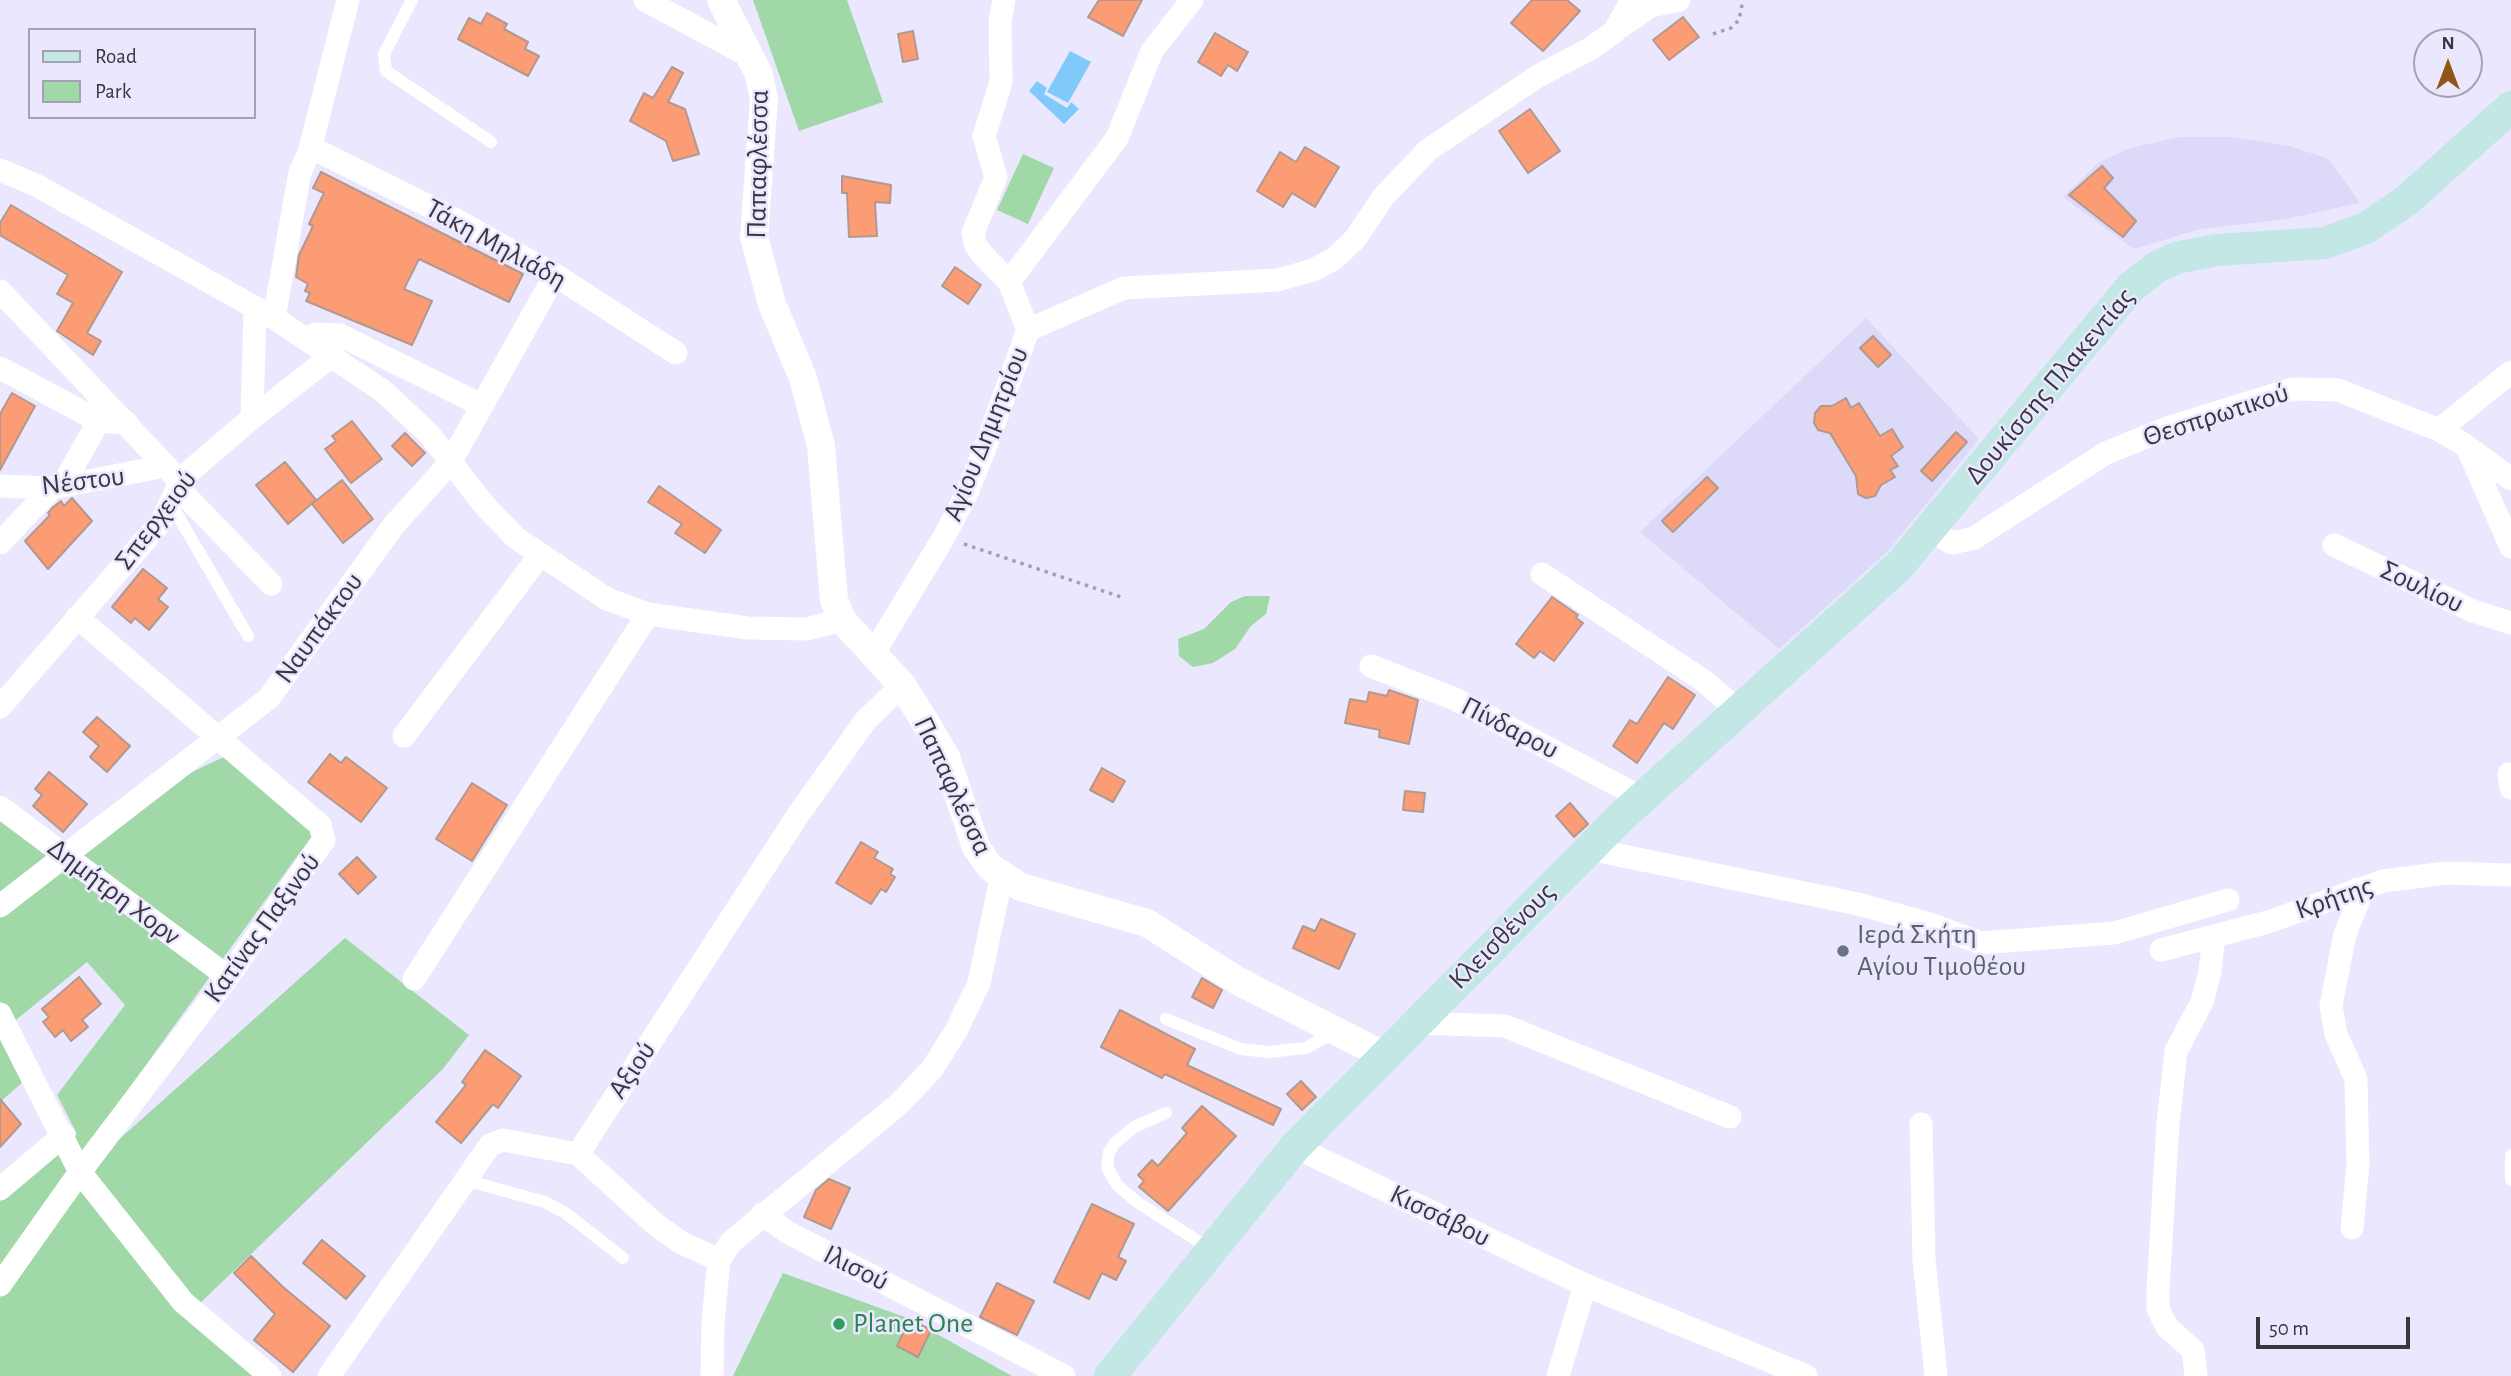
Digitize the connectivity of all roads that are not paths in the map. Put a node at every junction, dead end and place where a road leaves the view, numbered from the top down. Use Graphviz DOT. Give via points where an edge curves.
graph roads {
  1 [pos="348,0"];
  2 [pos="412,0"];
  3 [pos="645,0"];
  4 [pos="722,0"];
  5 [pos="1004,0"];
  6 [pos="1192,0"];
  7 [pos="1632,0"];
  8 [pos="1679,0"];
  9 [pos="1614,32"];
  10 [pos="751,57"];
  11 [pos="2511,107"];
  12 [pos="491,142"];
  13 [pos="309,153"];
  14 [pos="0,170"];
  15 [pos="555,275"];
  16 [pos="1009,282"];
  17 [pos="0,291"];
  18 [pos="265,313"];
  19 [pos="1028,330"];
  20 [pos="307,338"];
  21 [pos="676,353"];
  22 [pos="333,355"];
  23 [pos="0,368"];
  24 [pos="2511,372"];
  25 [pos="481,405"];
  26 [pos="252,418"];
  27 [pos="99,421"];
  28 [pos="127,423"];
  29 [pos="2439,430"];
  30 [pos="2465,444"];
  31 [pos="450,463"];
  32 [pos="2511,479"];
  33 [pos="173,485"];
  34 [pos="0,486"];
  35 [pos="57,487"];
  36 [pos="1930,530"];
  37 [pos="0,543"];
  38 [pos="2334,545"];
  39 [pos="2511,547"];
  40 [pos="540,555"];
  41 [pos="1542,574"];
  42 [pos="271,584"];
  43 [pos="648,614"];
  44 [pos="77,617"];
  45 [pos="842,620"];
  46 [pos="2511,623"];
  47 [pos="248,636"];
  48 [pos="873,654"];
  49 [pos="1371,666"];
  50 [pos="902,685"];
  51 [pos="0,707"];
  52 [pos="1739,711"];
  53 [pos="404,736"];
  54 [pos="219,738"];
  55 [pos="1644,799"];
  56 [pos="0,807"];
  57 [pos="1589,849"];
  58 [pos="66,856"];
  59 [pos="1002,875"];
  60 [pos="2511,875"];
  61 [pos="2357,889"];
  62 [pos="2228,900"];
  63 [pos="0,906"];
  64 [pos="2214,936"];
  65 [pos="2161,950"];
  66 [pos="228,977"];
  67 [pos="414,978"];
  68 [pos="0,1014"];
  69 [pos="1166,1019"];
  70 [pos="1414,1023"];
  71 [pos="1335,1031"];
  72 [pos="1383,1055"];
  73 [pos="1166,1113"];
  74 [pos="1730,1117"];
  75 [pos="1921,1124"];
  76 [pos="64,1135"];
  77 [pos="1295,1147"];
  78 [pos="578,1154"];
  79 [pos="2511,1155"];
  80 [pos="80,1172"];
  81 [pos="2511,1180"];
  82 [pos="465,1181"];
  83 [pos="0,1189"];
  84 [pos="762,1214"];
  85 [pos="2352,1228"];
  86 [pos="1212,1250"];
  87 [pos="623,1258"];
  88 [pos="719,1260"];
  89 [pos="0,1285"];
  90 [pos="1585,1285"];
  91 [pos="270,1376"];
  92 [pos="329,1376"];
  93 [pos="712,1376"];
  94 [pos="1064,1376"];
  95 [pos="1110,1376"];
  96 [pos="1558,1376"];
  97 [pos="1806,1376"];
  98 [pos="1936,1376"];
  99 [pos="2196,1376"];
  1 -- 13 [label="street"];
  2 -- 12 [label="lane" via="384,54 386,71"];
  3 -- 10 [label="street, Παπαφλέσσα"];
  4 -- 10 [label="street, Παπαφλέσσα"];
  5 -- 16 [label="street, Αγίου Δημητρίου" via="1001,82 984,136 996,177 973,233 983,256"];
  6 -- 16 [label="street" via="1152,51 1117,138"];
  7 -- 9 [label="street"];
  8 -- 9 [label="street" via="1651,6"];
  9 -- 19 [label="street" via="1538,76 1428,150 1384,196 1355,239 1314,270 1278,280 1124,288"];
  10 -- 45 [label="street, Παπαφλέσσα" via="764,99 754,237 772,304 803,378 819,435 831,579"];
  11 -- 36 [label="main road, Δουκίσσης Πλακεντίας" via="2406,201 2344,238 2306,246 2193,254 2144,275 2115,303"];
  13 -- 15 [label="street, Τάκη Μηλιάδη" via="327,155"];
  13 -- 18 [label="street" via="300,172"];
  14 -- 18 [label="street" via="36,185"];
  15 -- 21 [label="street, Τάκη Μηλιάδη"];
  15 -- 25 [label="street, Ναυπάκτου"];
  16 -- 19 [label="street, Αγίου Δημητρίου"];
  17 -- 28 [label="street"];
  18 -- 20 [label="street"];
  18 -- 26 [label="street"];
  19 -- 48 [label="street, Αγίου Δημητρίου" via="966,495"];
  20 -- 22 [label="street"];
  20 -- 25 [label="street" via="340,335"];
  22 -- 26 [label="street, Σπερχειού"];
  22 -- 31 [label="street" via="406,410"];
  23 -- 27 [label="street"];
  24 -- 29 [label="street"];
  25 -- 31 [label="street, Ναυπάκτου"];
  26 -- 33 [label="street, Σπερχειού"];
  27 -- 28 [label="street"];
  27 -- 35 [label="street"];
  28 -- 33 [label="street"];
  29 -- 30 [label="street, Θεσπρωτικού"];
  29 -- 36 [label="street, Θεσπρωτικού" via="2338,390 2293,389 2170,427 2106,453 1974,538 1952,543"];
  30 -- 32 [label="street, Θεσπρωτικού"];
  30 -- 39 [label="street"];
  31 -- 40 [label="street" via="499,521"];
  31 -- 54 [label="street, Ναυπάκτου" via="394,525 269,698"];
  33 -- 35 [label="street, Νέστου"];
  33 -- 42 [label="street"];
  33 -- 44 [label="street, Σπερχειού" via="162,522"];
  33 -- 47 [label="lane"];
  34 -- 35 [label="street, Νέστου"];
  35 -- 37 [label="street"];
  36 -- 52 [label="main road, Κλεισθένους" via="1899,566"];
  38 -- 46 [label="street, Σουλίου" via="2473,611"];
  40 -- 43 [label="street" via="607,599"];
  40 -- 53 [label="street"];
  41 -- 52 [label="street" via="1704,681"];
  43 -- 45 [label="street" via="748,628 807,629"];
  43 -- 67 [label="street"];
  44 -- 51 [label="street, Σπερχειού"];
  44 -- 54 [label="street, Κατίνας Παξινού"];
  45 -- 48 [label="street, Παπαφλέσσα"];
  48 -- 50 [label="street, Παπαφλέσσα"];
  49 -- 55 [label="street, Πίνδαρου" via="1465,705"];
  50 -- 59 [label="street, Παπαφλέσσα" via="946,757 976,848"];
  50 -- 78 [label="street, Αξιού" via="866,720 800,812"];
  52 -- 55 [label="main road, Κλεισθένους"];
  54 -- 58 [label="street, Ναυπάκτου"];
  54 -- 66 [label="street, Κατίνας Παξινού" via="320,825 324,834 321,846"];
  55 -- 57 [label="main road, Κλεισθένους"];
  56 -- 58 [label="street, Δημήτρη Χορν"];
  57 -- 62 [label="street" via="1858,904 1981,943 2114,933"];
  57 -- 70 [label="main road, Κλεισθένους"];
  58 -- 63 [label="street, Ναυπάκτου"];
  58 -- 66 [label="street, Δημήτρη Χορν"];
  59 -- 71 [label="street, Παπαφλέσσα" via="1042,895 1147,923 1221,971"];
  59 -- 84 [label="street" via="979,983 939,1059 899,1104"];
  60 -- 61 [label="street, Κρήτης" via="2418,874"];
  61 -- 64 [label="street, Κρήτης" via="2268,922"];
  61 -- 85 [label="street" via="2358,902 2345,934 2331,1006 2336,1034 2356,1079 2358,1166"];
  64 -- 65 [label="street, Κρήτης"];
  64 -- 99 [label="street" via="2202,1002 2176,1051 2158,1290 2158,1309 2167,1327 2193,1350"];
  66 -- 80 [label="street, Κατίνας Παξινού"];
  68 -- 76 [label="street"];
  69 -- 71 [label="lane" via="1241,1049 1268,1052 1307,1048"];
  70 -- 72 [label="main road, Κλεισθένους"];
  70 -- 74 [label="street" via="1504,1026"];
  71 -- 72 [label="street, Παπαφλέσσα"];
  72 -- 77 [label="main road, Κλεισθένους"];
  73 -- 86 [label="lane" via="1134,1127 1115,1143 1107,1167 1117,1185 1137,1202"];
  75 -- 98 [label="street" via="1924,1259"];
  76 -- 80 [label="street"];
  76 -- 83 [label="street"];
  77 -- 86 [label="main road, Κλεισθένους"];
  77 -- 90 [label="street, Κισσάβου"];
  78 -- 82 [label="street" via="503,1140 490,1145"];
  78 -- 88 [label="street" via="656,1225"];
  79 -- 81 [label="lane"];
  80 -- 89 [label="street, Κατίνας Παξινού"];
  80 -- 91 [label="street" via="183,1302"];
  82 -- 87 [label="lane" via="545,1202"];
  82 -- 92 [label="street"];
  84 -- 88 [label="street" via="731,1242"];
  84 -- 94 [label="street, Ιλισού" via="787,1232"];
  86 -- 95 [label="main road, Κλεισθένους"];
  88 -- 93 [label="street"];
  90 -- 96 [label="street"];
  90 -- 97 [label="street, Κισσάβου"];
}
